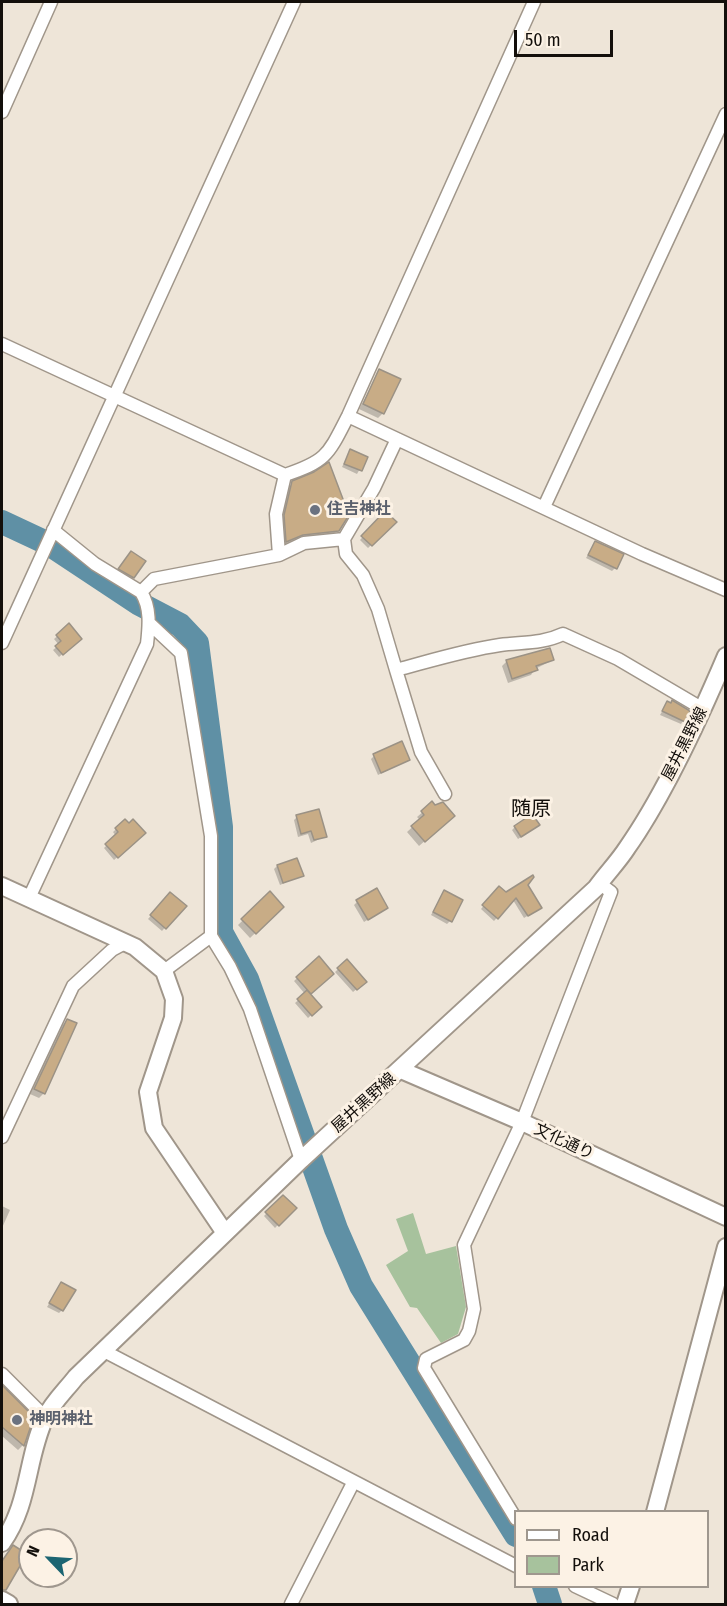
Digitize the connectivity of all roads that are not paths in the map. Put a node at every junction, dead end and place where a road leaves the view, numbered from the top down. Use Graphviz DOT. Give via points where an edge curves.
graph roads {
  1 [pos="51,2"];
  2 [pos="294,2"];
  3 [pos="534,2"];
  4 [pos="2,112"];
  5 [pos="726,114"];
  6 [pos="2,344"];
  7 [pos="113,396"];
  8 [pos="348,416"];
  9 [pos="397,439"];
  10 [pos="285,475"];
  11 [pos="544,507"];
  12 [pos="53,530"];
  13 [pos="344,539"];
  14 [pos="279,555"];
  15 [pos="726,590"];
  16 [pos="141,592"];
  17 [pos="149,623"];
  18 [pos="2,643"];
  19 [pos="726,656"];
  20 [pos="396,670"];
  21 [pos="703,709"];
  22 [pos="445,794"];
  23 [pos="599,884"];
  24 [pos="2,886"];
  25 [pos="29,898"];
  26 [pos="211,936"];
  27 [pos="125,943"];
  28 [pos="164,971"];
  29 [pos="401,1070"];
  30 [pos="522,1122"];
  31 [pos="2,1137"];
  32 [pos="301,1160"];
  33 [pos="726,1217"];
  34 [pos="225,1233"];
  35 [pos="726,1247"];
  36 [pos="102,1350"];
  37 [pos="2,1374"];
  38 [pos="45,1417"];
  39 [pos="353,1483"];
  40 [pos="656,1510"];
  41 [pos="514,1516"];
  42 [pos="2,1543"];
  43 [pos="514,1565"];
  44 [pos="577,1588"];
  45 [pos="631,1588"];
  46 [pos="2,1600"];
  47 [pos="9,1605"];
  48 [pos="291,1605"];
  49 [pos="613,1605"];
  50 [pos="625,1605"];
  1 -- 4 [label="street"];
  2 -- 7 [label="street"];
  3 -- 8 [label="street"];
  5 -- 11 [label="street"];
  6 -- 7 [label="street"];
  7 -- 10 [label="street"];
  7 -- 12 [label="street"];
  8 -- 9 [label="street"];
  8 -- 10 [label="street" via="329,454 312,466"];
  9 -- 11 [label="street"];
  9 -- 13 [label="street"];
  10 -- 14 [label="street" via="276,514"];
  11 -- 15 [label="street"];
  12 -- 16 [label="street" via="95,564"];
  12 -- 18 [label="street"];
  13 -- 14 [label="street" via="304,543"];
  13 -- 20 [label="street" via="346,554 363,575 378,609"];
  14 -- 16 [label="street" via="154,579"];
  16 -- 17 [label="street"];
  17 -- 25 [label="street" via="147,644"];
  17 -- 26 [label="street" via="181,653 211,836"];
  19 -- 21 [label="main road, 屋井黒野線"];
  20 -- 21 [label="street" via="502,644 551,640 563,634 618,659"];
  20 -- 22 [label="street" via="421,752"];
  21 -- 23 [label="main road, 屋井黒野線" via="628,847"];
  23 -- 29 [label="main road, 屋井黒野線"];
  23 -- 30 [label="street" via="611,892"];
  24 -- 25 [label="main road"];
  25 -- 27 [label="main road"];
  26 -- 28 [label="street"];
  26 -- 32 [label="street" via="250,1009"];
  27 -- 28 [label="main road" via="160,964"];
  27 -- 31 [label="street" via="112,950 68,993"];
  28 -- 34 [label="main road" via="174,999 172,1018 148,1092 154,1128"];
  29 -- 30 [label="main road, 文化通り"];
  29 -- 32 [label="main road, 屋井黒野線"];
  30 -- 33 [label="main road, 文化通り"];
  30 -- 41 [label="street" via="464,1245 474,1309 470,1330 464,1340 426,1359 424,1368"];
  32 -- 34 [label="main road, 屋井黒野線"];
  34 -- 36 [label="main road, 屋井黒野線"];
  35 -- 40 [label="main road"];
  36 -- 38 [label="main road, 屋井黒野線"];
  36 -- 39 [label="street"];
  37 -- 38 [label="street"];
  38 -- 42 [label="main road, 屋井黒野線" via="24,1500"];
  39 -- 43 [label="street"];
  39 -- 48 [label="street"];
  44 -- 49 [label="street"];
  45 -- 50 [label="main road"];
  46 -- 47 [label="main road"];
}
